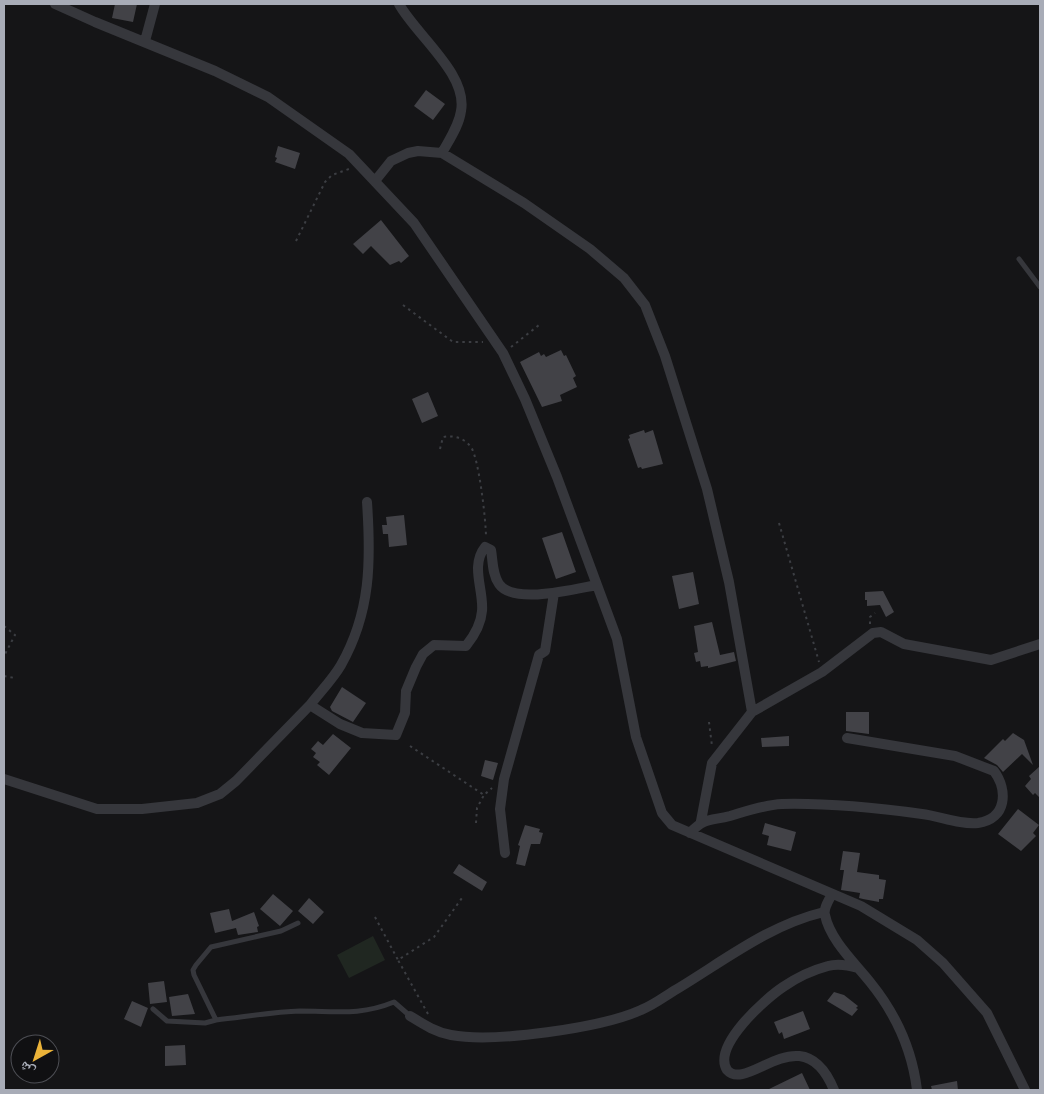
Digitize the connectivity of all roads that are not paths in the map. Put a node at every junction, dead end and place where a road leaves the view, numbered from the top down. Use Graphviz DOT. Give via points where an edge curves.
graph roads {
  1 [pos="55,4"];
  2 [pos="155,4"];
  3 [pos="399,4"];
  4 [pos="144,41"];
  5 [pos="442,153"];
  6 [pos="375,181"];
  7 [pos="1020,259"];
  8 [pos="1040,287"];
  9 [pos="368,502"];
  10 [pos="597,586"];
  11 [pos="554,593"];
  12 [pos="1040,644"];
  13 [pos="310,705"];
  14 [pos="752,712"];
  15 [pos="847,738"];
  16 [pos="4,779"];
  17 [pos="702,821"];
  18 [pos="690,832"];
  19 [pos="505,853"];
  20 [pos="832,894"];
  21 [pos="824,912"];
  22 [pos="298,923"];
  23 [pos="858,968"];
  24 [pos="153,1009"];
  25 [pos="410,1016"];
  26 [pos="216,1020"];
  27 [pos="834,1090"];
  28 [pos="917,1090"];
  29 [pos="1025,1090"];
  1 -- 4 [label="street"];
  2 -- 4 [label="street"];
  3 -- 5 [label="street" via="410,23 444,61 459,88 461,112"];
  4 -- 6 [label="street" via="268,96 330,139"];
  5 -- 6 [label="street" via="408,153 391,161"];
  5 -- 14 [label="street" via="524,203 590,249 624,278 645,305 708,489 729,582"];
  6 -- 10 [label="street" via="414,222 503,353 554,468"];
  7 -- 8 [label="lane"];
  9 -- 13 [label="street" via="370,551 364,612 340,666"];
  10 -- 11 [label="street"];
  10 -- 18 [label="street" via="616,639 636,737 662,813 672,825"];
  11 -- 13 [label="street" via="524,595 507,591 497,582 491,550 486,547 481,552 478,580 482,612 476,633 466,646 434,645 423,654 406,691 406,713 396,735 362,733 340,724"];
  11 -- 19 [label="street" via="545,651 539,655 504,779 500,809"];
  12 -- 14 [label="street" via="991,660 904,644 880,632 872,633 822,672"];
  13 -- 16 [label="street" via="236,781 220,794 196,803 142,809 97,809"];
  14 -- 17 [label="street" via="712,763"];
  15 -- 17 [label="street" via="956,756 994,771 1000,778 1004,798 1002,807 997,814 978,823 921,814 781,804"];
  17 -- 18 [label="street"];
  18 -- 20 [label="street"];
  20 -- 21 [label="street"];
  20 -- 29 [label="street" via="890,922 943,962 987,1014"];
  21 -- 23 [label="street" via="838,941"];
  21 -- 25 [label="street" via="800,918 766,933 642,1010 618,1018 511,1036 452,1035 429,1028"];
  22 -- 26 [label="lane" via="281,931 211,947 193,970"];
  23 -- 27 [label="street" via="830,965 784,986 753,1013 728,1044 724,1054 727,1070 732,1076 742,1077 796,1056 809,1059 821,1069"];
  23 -- 28 [label="street" via="886,1002 907,1042"];
  24 -- 26 [label="lane" via="166,1021 205,1023"];
  25 -- 26 [label="lane" via="394,1002 375,1010 351,1013 299,1011"];
}
